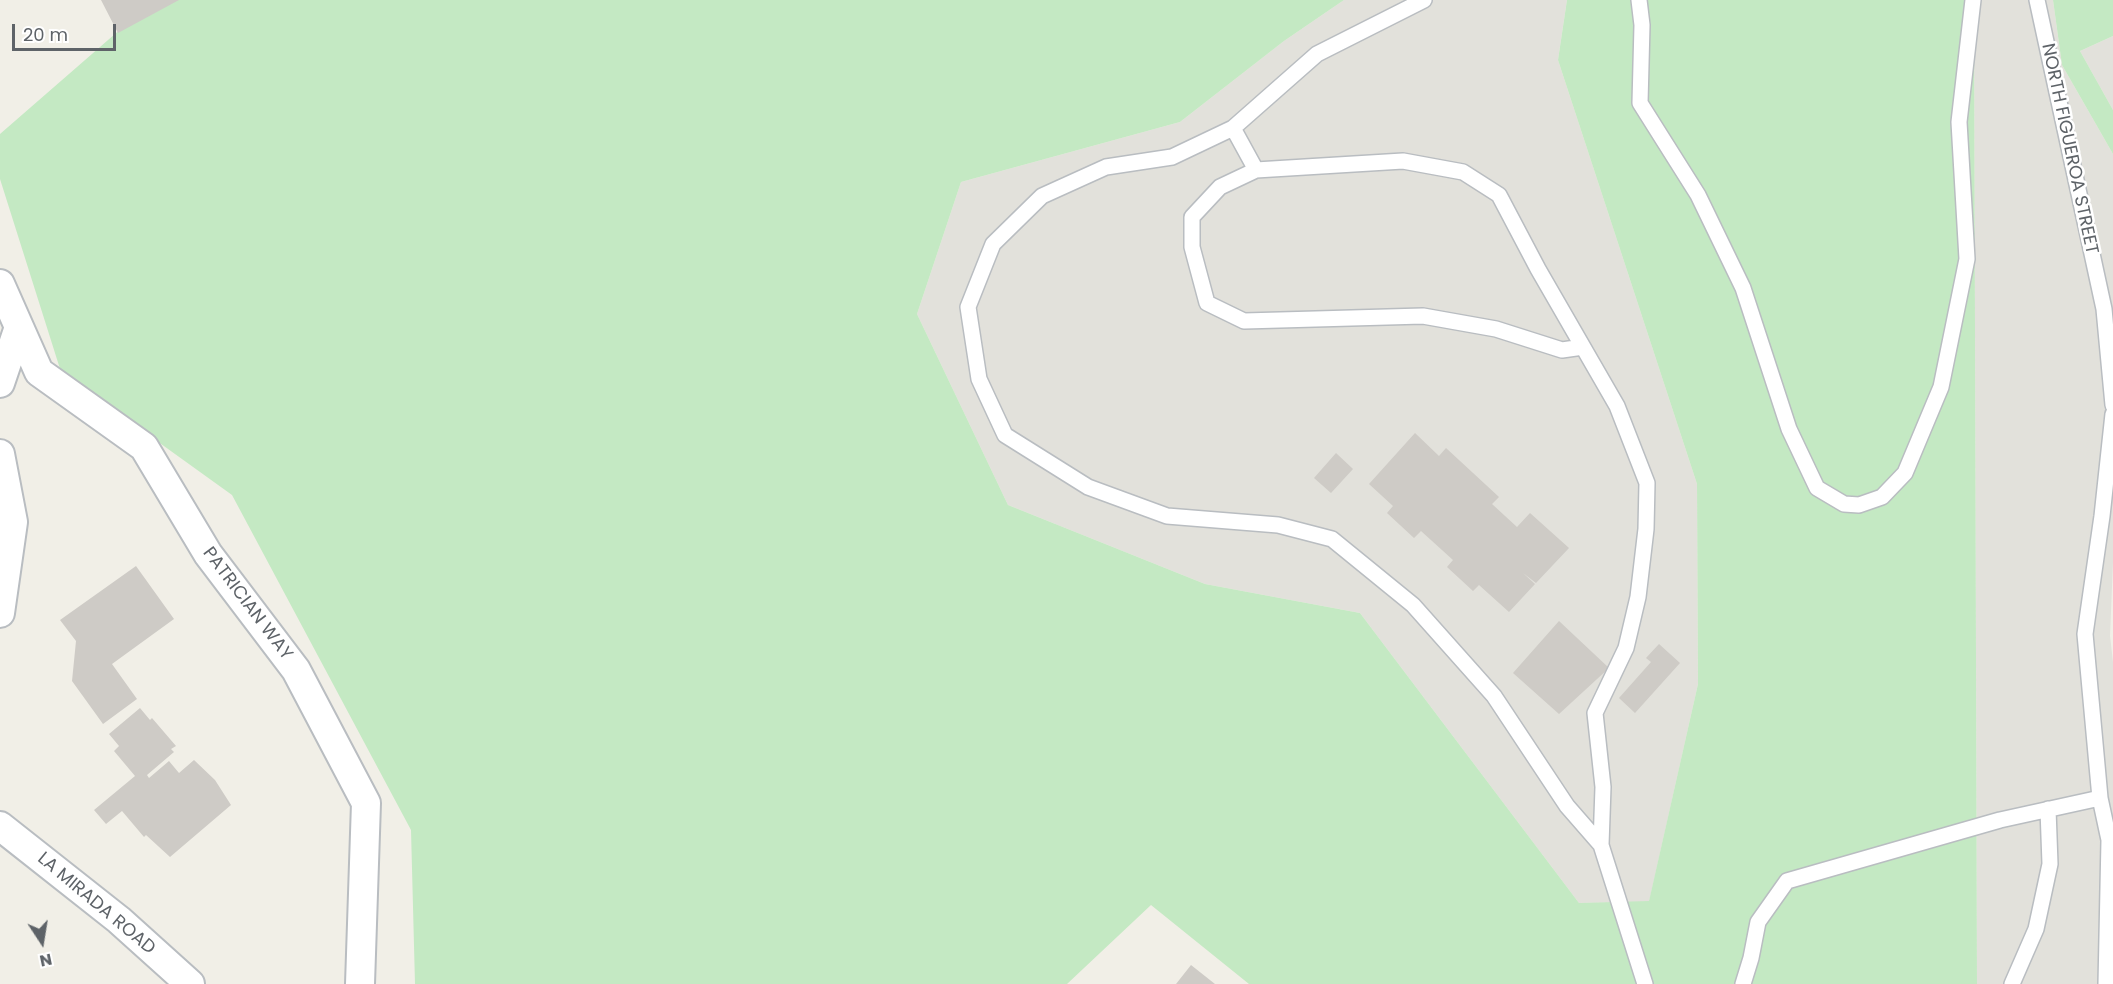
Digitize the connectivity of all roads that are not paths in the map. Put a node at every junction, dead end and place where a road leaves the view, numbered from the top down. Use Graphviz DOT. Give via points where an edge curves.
graph roads {
  1 [pos="1424,0"];
  2 [pos="1639,0"];
  3 [pos="1973,0"];
  4 [pos="2037,0"];
  5 [pos="1233,128"];
  6 [pos="1256,170"];
  7 [pos="0,284"];
  8 [pos="19,327"];
  9 [pos="1583,347"];
  10 [pos="0,383"];
  11 [pos="2113,405"];
  12 [pos="2113,414"];
  13 [pos="0,454"];
  14 [pos="0,613"];
  15 [pos="2100,798"];
  16 [pos="2048,809"];
  17 [pos="0,826"];
  18 [pos="1601,845"];
  19 [pos="190,984"];
  20 [pos="360,984"];
  21 [pos="1645,984"];
  22 [pos="1743,984"];
  23 [pos="2012,984"];
  24 [pos="2106,984"];
  1 -- 5 [label="lane" via="1317,54"];
  2 -- 3 [label="lane" via="1640,103 1698,195 1743,288 1790,429 1816,488 1844,504 1859,505 1882,497 1905,472 1941,387 1967,259 1959,122"];
  4 -- 11 [label="lane, NORTH FIGUEROA STREET" via="2104,309"];
  5 -- 6 [label="lane"];
  5 -- 18 [label="lane" via="1172,157 1106,166 1042,196 993,244 968,307 979,379 1005,435 1088,487 1167,516 1278,525 1332,539 1413,605 1494,696 1567,806"];
  6 -- 9 [label="lane" via="1403,161 1463,172 1499,195"];
  6 -- 9 [label="lane" via="1220,187 1192,217 1192,247 1207,303 1244,321 1424,316 1496,330 1562,350"];
  7 -- 8 [label="street, PATRICIAN WAY"];
  8 -- 10 [label="street"];
  8 -- 20 [label="street, PATRICIAN WAY" via="39,372 144,447 208,554 296,670 366,802"];
  9 -- 18 [label="lane" via="1617,406 1647,483 1638,597 1626,648 1595,713 1603,787"];
  12 -- 15 [label="lane" via="2085,634"];
  13 -- 14 [label="street" via="13,522"];
  15 -- 16 [label="lane"];
  15 -- 24 [label="lane" via="2109,840"];
  16 -- 22 [label="lane" via="1787,881 1758,922"];
  16 -- 23 [label="lane" via="2050,864 2036,929"];
  17 -- 19 [label="street, LA MIRADA ROAD" via="119,920"];
  18 -- 21 [label="lane"];
}
